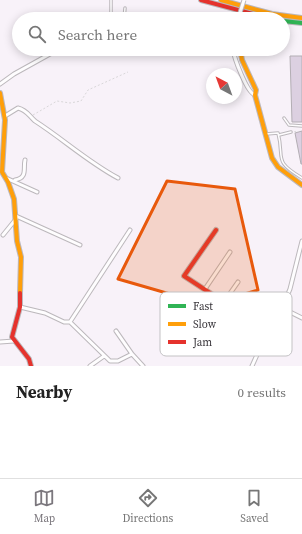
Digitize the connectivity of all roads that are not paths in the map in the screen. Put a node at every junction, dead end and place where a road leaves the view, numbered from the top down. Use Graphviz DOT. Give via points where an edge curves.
graph roads {
  1 [pos="110,0"];
  2 [pos="201,0"];
  3 [pos="220,0"];
  4 [pos="244,0"];
  5 [pos="125,8"];
  6 [pos="111,12"];
  7 [pos="125,12"];
  8 [pos="240,12"];
  9 [pos="245,12"];
  10 [pos="265,12"];
  11 [pos="290,16"];
  12 [pos="302,18"];
  13 [pos="290,22"];
  14 [pos="302,23"];
  15 [pos="46,56"];
  16 [pos="235,56"];
  17 [pos="241,56"];
  18 [pos="0,84"];
  19 [pos="0,93"];
  20 [pos="255,95"];
  21 [pos="5,116"];
  22 [pos="284,118"];
  23 [pos="302,126"];
  24 [pos="291,132"];
  25 [pos="265,135"];
  26 [pos="279,135"];
  27 [pos="25,160"];
  28 [pos="1,163"];
  29 [pos="6,178"];
  30 [pos="118,178"];
  31 [pos="302,178"];
  32 [pos="13,180"];
  33 [pos="302,185"];
  34 [pos="37,192"];
  35 [pos="16,217"];
  36 [pos="130,230"];
  37 [pos="216,230"];
  38 [pos="2,233"];
  39 [pos="302,240"];
  40 [pos="80,245"];
  41 [pos="230,252"];
  42 [pos="238,282"];
  43 [pos="205,289"];
  44 [pos="209,292"];
  45 [pos="231,292"];
  46 [pos="289,292"];
  47 [pos="20,307"];
  48 [pos="292,313"];
  49 [pos="302,318"];
  50 [pos="70,322"];
  51 [pos="116,331"];
  52 [pos="0,342"];
  53 [pos="14,342"];
  54 [pos="132,354"];
  55 [pos="104,356"];
  56 [pos="256,356"];
  57 [pos="31,366"];
  58 [pos="90,366"];
  59 [pos="143,366"];
  60 [pos="252,366"];
  1 -- 6 [label="lane"];
  2 -- 9 [label="street"];
  3 -- 10 [label="street"];
  4 -- 8 [label="street, bridge"];
  5 -- 7 [label="lane"];
  11 -- 12 [label="street"];
  13 -- 14 [label="street"];
  15 -- 18 [label="street"];
  16 -- 20 [label="street" via="250,92"];
  17 -- 20 [label="street" via="256,90"];
  19 -- 21 [label="street"];
  20 -- 25 [label="street"];
  21 -- 28 [label="street"];
  21 -- 30 [label="street" via="18,108 24,110 79,153"];
  22 -- 23 [label="lane" via="289,125"];
  24 -- 26 [label="lane"];
  25 -- 26 [label="lane"];
  25 -- 33 [label="street" via="272,158 278,167"];
  26 -- 31 [label="lane" via="281,161"];
  27 -- 32 [label="street" via="25,172 18,180"];
  28 -- 29 [label="street"];
  29 -- 32 [label="street"];
  29 -- 35 [label="street" via="14,199"];
  32 -- 34 [label="street"];
  35 -- 38 [label="street"];
  35 -- 40 [label="street"];
  35 -- 47 [label="street" via="21,257"];
  36 -- 50 [label="street"];
  37 -- 43 [label="street" via="184,276"];
  39 -- 46 [label="street"];
  41 -- 43 [label="street"];
  42 -- 45 [label="street"];
  43 -- 44 [label="street"];
  47 -- 50 [label="street"];
  47 -- 53 [label="street" via="13,332"];
  48 -- 49 [label="street"];
  50 -- 55 [label="street"];
  51 -- 54 [label="street"];
  52 -- 53 [label="street"];
  53 -- 57 [label="street" via="29,359"];
  54 -- 55 [label="street" via="114,362"];
  54 -- 59 [label="street"];
  55 -- 58 [label="street"];
  56 -- 60 [label="street"];
}
